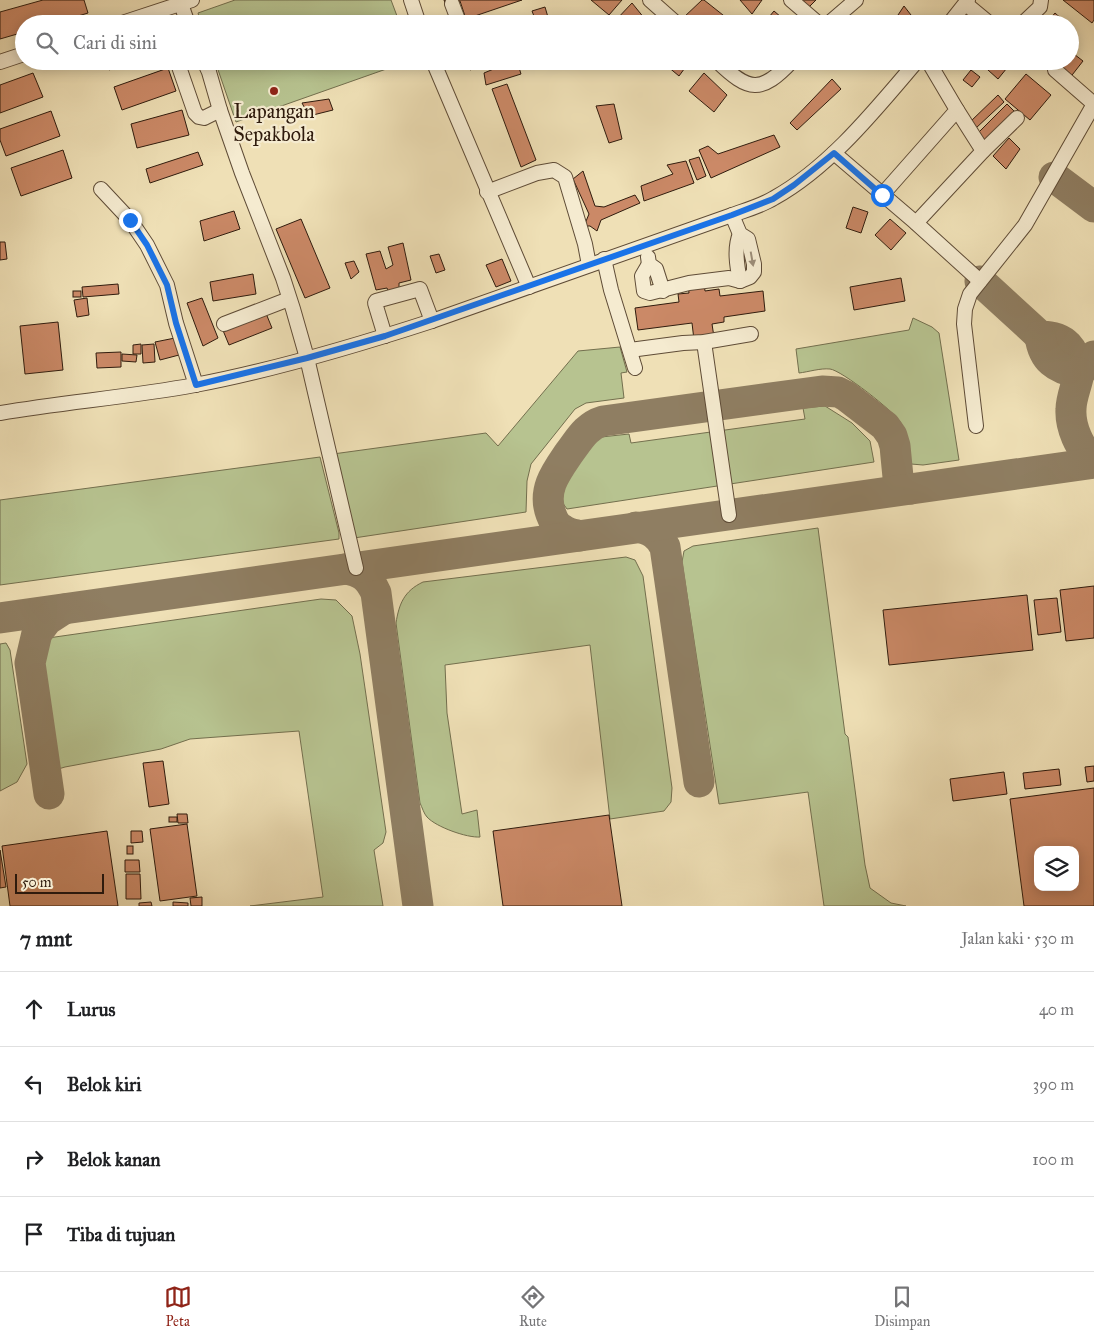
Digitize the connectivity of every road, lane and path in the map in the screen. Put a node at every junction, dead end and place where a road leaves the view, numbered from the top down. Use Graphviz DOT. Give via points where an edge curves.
graph roads {
  1 [pos="411,0"];
  2 [pos="650,0"];
  3 [pos="791,0"];
  4 [pos="856,0"];
  5 [pos="1041,0"];
  6 [pos="187,2"];
  7 [pos="967,2"];
  8 [pos="452,4"];
  9 [pos="147,15"];
  10 [pos="188,15"];
  11 [pos="416,15"];
  12 [pos="456,15"];
  13 [pos="666,15"];
  14 [pos="808,15"];
  15 [pos="838,15"];
  16 [pos="956,15"];
  17 [pos="981,15"];
  18 [pos="1032,15"];
  19 [pos="15,57"];
  20 [pos="0,62"];
  21 [pos="180,70"];
  22 [pos="208,70"];
  23 [pos="437,70"];
  24 [pos="727,70"];
  25 [pos="783,70"];
  26 [pos="909,70"];
  27 [pos="933,70"];
  28 [pos="1055,70"];
  29 [pos="220,110"];
  30 [pos="957,110"];
  31 [pos="1017,118"];
  32 [pos="983,151"];
  33 [pos="834,153"];
  34 [pos="101,189"];
  35 [pos="487,192"];
  36 [pos="882,195"];
  37 [pos="732,215"];
  38 [pos="916,223"];
  39 [pos="645,245"];
  40 [pos="604,259"];
  41 [pos="589,265"];
  42 [pos="980,281"];
  43 [pos="529,287"];
  44 [pos="289,299"];
  45 [pos="432,321"];
  46 [pos="224,324"];
  47 [pos="751,334"];
  48 [pos="385,336"];
  49 [pos="704,342"];
  50 [pos="630,350"];
  51 [pos="307,358"];
  52 [pos="635,368"];
  53 [pos="196,385"];
  54 [pos="0,413"];
  55 [pos="976,426"];
  56 [pos="729,515"];
  57 [pos="356,568"];
  1 -- 11 [label="lane"];
  2 -- 13 [label="lane"];
  3 -- 14 [label="lane"];
  4 -- 15 [label="lane"];
  5 -- 18 [label="lane" via="1040,7"];
  6 -- 9 [label="lane"];
  6 -- 10 [label="lane"];
  7 -- 16 [label="lane"];
  7 -- 17 [label="lane"];
  8 -- 12 [label="lane"];
  19 -- 20 [label="lane"];
  21 -- 29 [label="lane" via="195,113 204,118"];
  22 -- 29 [label="lane"];
  23 -- 35 [label="lane"];
  24 -- 25 [label="lane" via="746,84 757,86 770,82"];
  26 -- 33 [label="lane"];
  27 -- 30 [label="lane"];
  28 -- 42 [label="lane" via="1094,104 1025,225"];
  29 -- 44 [label="lane"];
  30 -- 32 [label="lane"];
  30 -- 36 [label="lane"];
  31 -- 32 [label="lane"];
  32 -- 38 [label="lane"];
  33 -- 36 [label="lane"];
  33 -- 37 [label="lane" via="773,199"];
  34 -- 53 [label="lane" via="130,220 167,285"];
  35 -- 41 [label="lane" via="537,173 554,170 564,177"];
  35 -- 43 [label="lane"];
  36 -- 38 [label="lane"];
  37 -- 39 [label="lane"];
  37 -- 39 [label="lane" via="740,234 748,239 754,272 750,277 689,283 663,291 656,269 649,264"];
  38 -- 42 [label="lane"];
  39 -- 40 [label="lane"];
  40 -- 41 [label="lane"];
  40 -- 50 [label="lane"];
  41 -- 43 [label="lane"];
  42 -- 55 [label="lane" via="970,294 964,324"];
  43 -- 45 [label="lane"];
  44 -- 46 [label="lane"];
  44 -- 51 [label="lane"];
  45 -- 48 [label="lane"];
  45 -- 48 [label="lane" via="420,288 376,301"];
  47 -- 49 [label="lane"];
  48 -- 51 [label="lane"];
  49 -- 50 [label="lane"];
  49 -- 56 [label="lane"];
  50 -- 52 [label="lane"];
  51 -- 53 [label="lane"];
  51 -- 57 [label="lane"];
  53 -- 54 [label="lane"];
}
